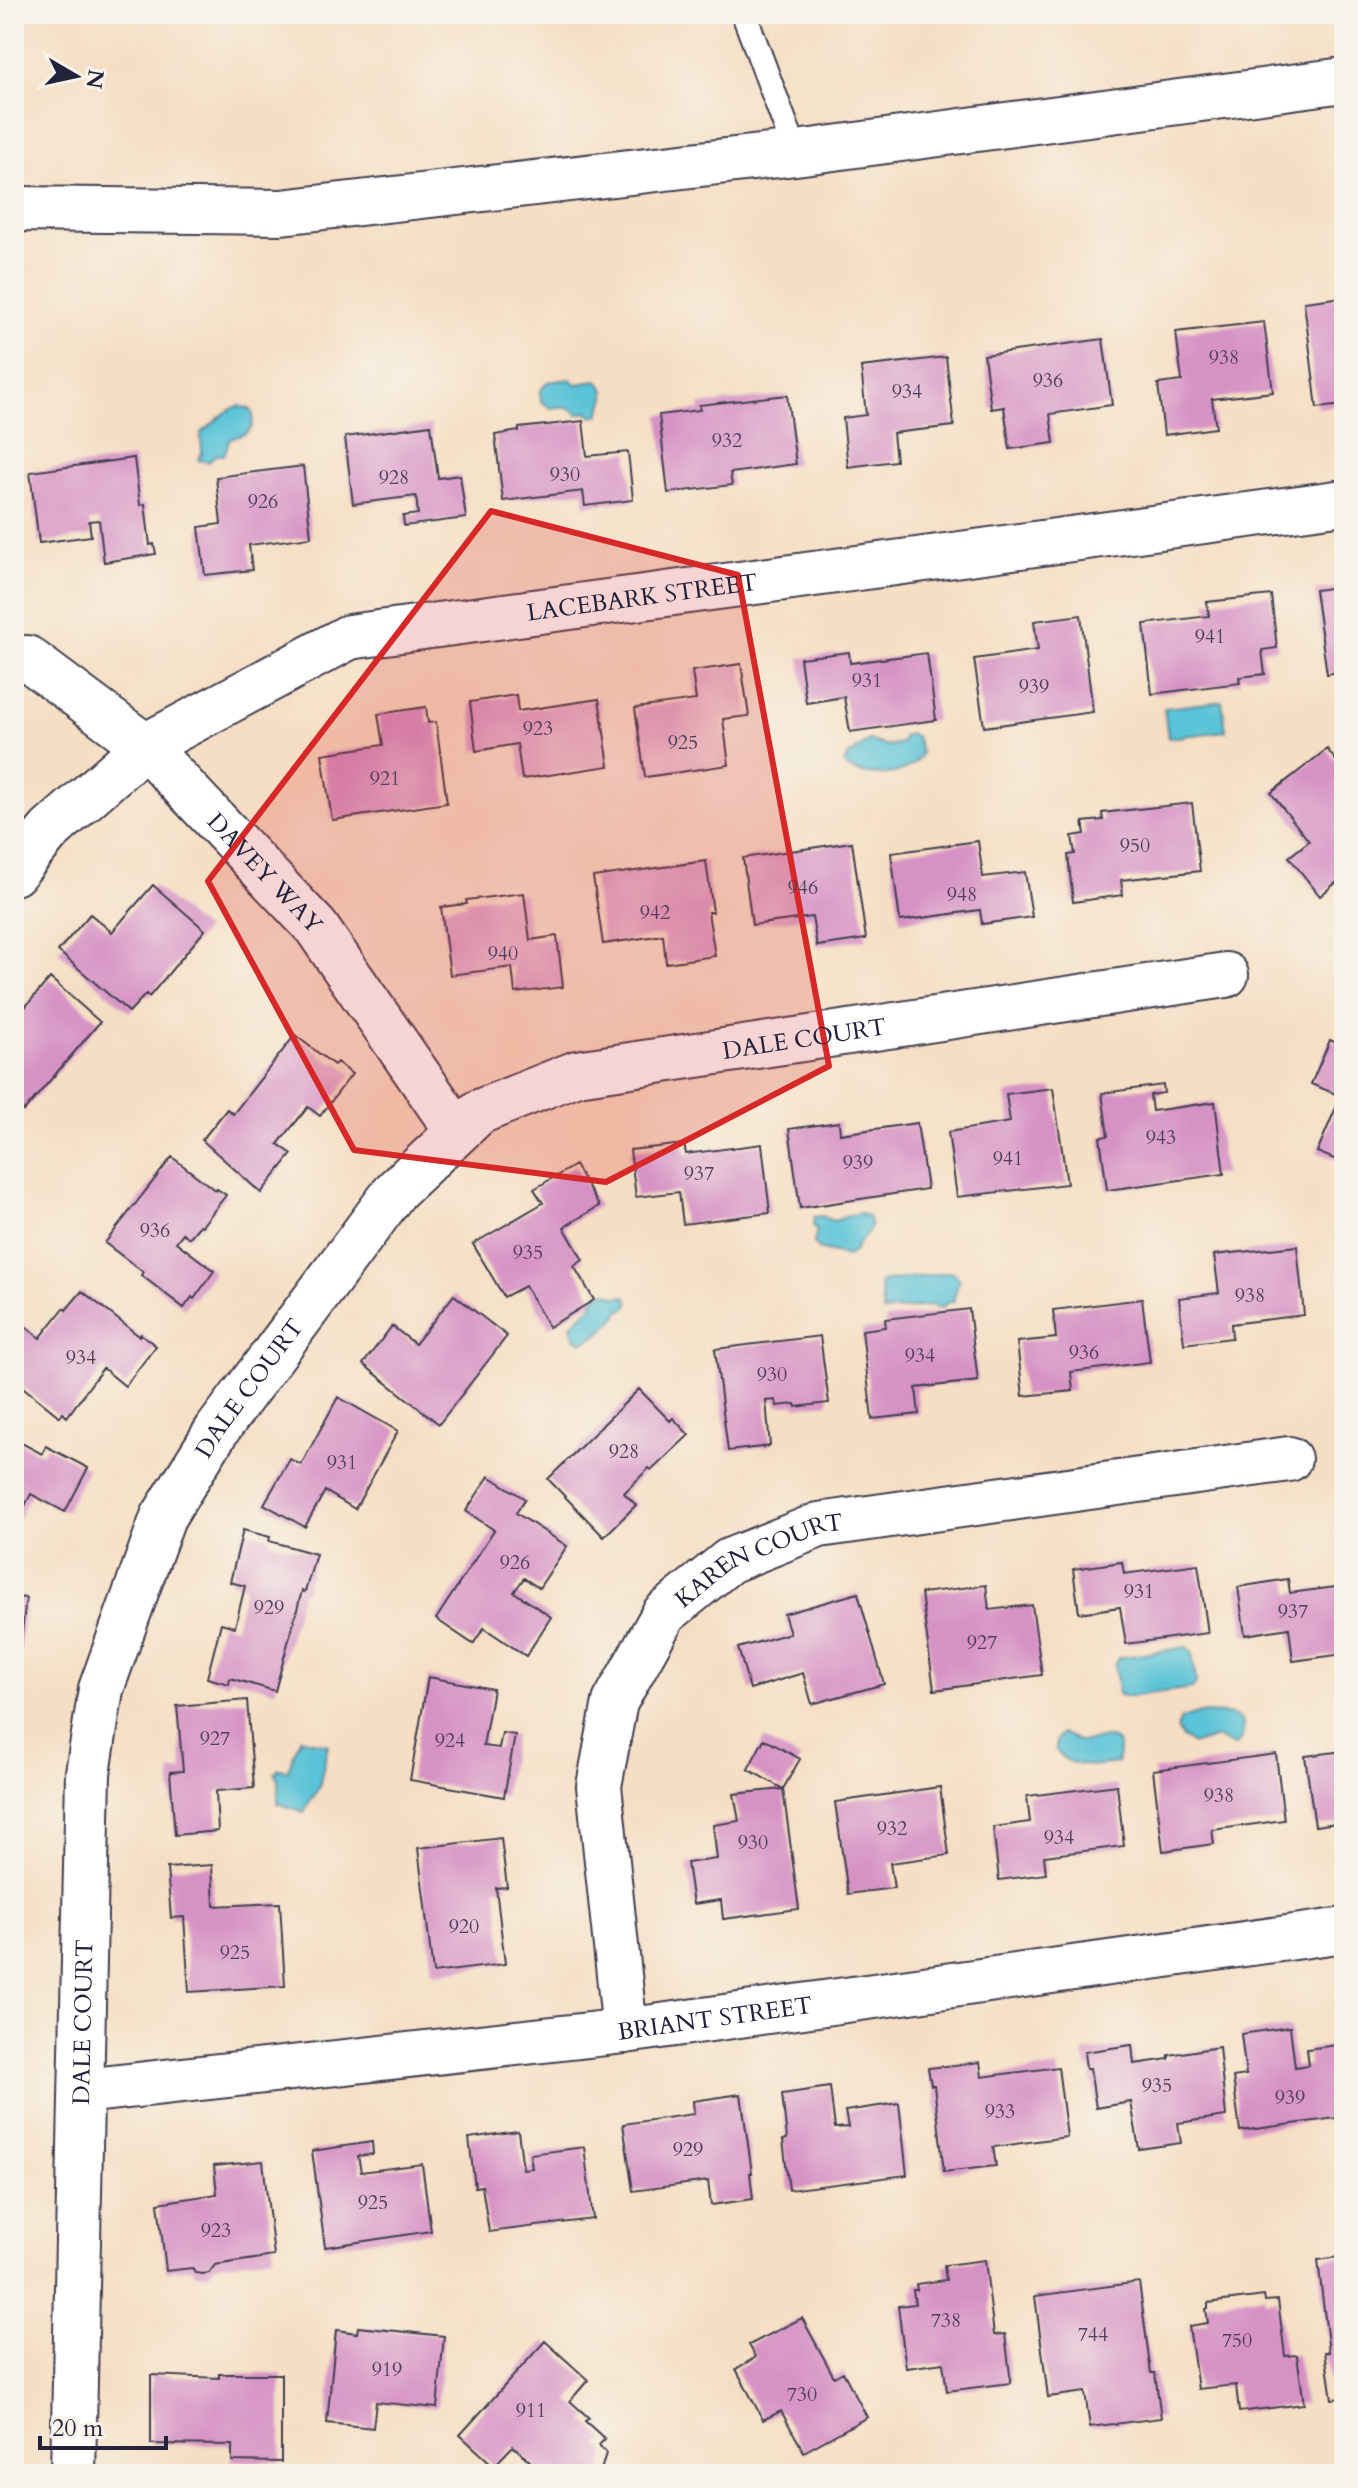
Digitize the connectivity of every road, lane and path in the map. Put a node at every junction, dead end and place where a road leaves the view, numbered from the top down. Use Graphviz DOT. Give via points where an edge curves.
graph roads {
  1 [pos="744,14"];
  2 [pos="1344,80"];
  3 [pos="796,153"];
  4 [pos="14,209"];
  5 [pos="1344,502"];
  6 [pos="27,658"];
  7 [pos="145,746"];
  8 [pos="14,873"];
  9 [pos="1226,975"];
  10 [pos="457,1131"];
  11 [pos="1289,1459"];
  12 [pos="1344,1930"];
  13 [pos="625,2031"];
  14 [pos="83,2091"];
  15 [pos="73,2474"];
  1 -- 3 [label="lane"];
  2 -- 3 [label="street"];
  3 -- 4 [label="street" via="281,212"];
  5 -- 7 [label="street, LACEBARK STREET" via="349,637"];
  6 -- 7 [label="street, DAVEY WAY"];
  7 -- 8 [label="street, LACEBARK STREET" via="50,830"];
  7 -- 10 [label="street, DAVEY WAY" via="316,927"];
  9 -- 10 [label="street, DALE COURT" via="577,1073 479,1112"];
  10 -- 14 [label="street, DALE COURT" via="396,1190 217,1430 163,1517 101,1689 88,1773"];
  11 -- 13 [label="street, KAREN COURT" via="819,1525 729,1561 664,1614 615,1702 599,1786"];
  12 -- 13 [label="street, BRIANT STREET"];
  13 -- 14 [label="street, BRIANT STREET"];
  14 -- 15 [label="street, DALE COURT"];
}
